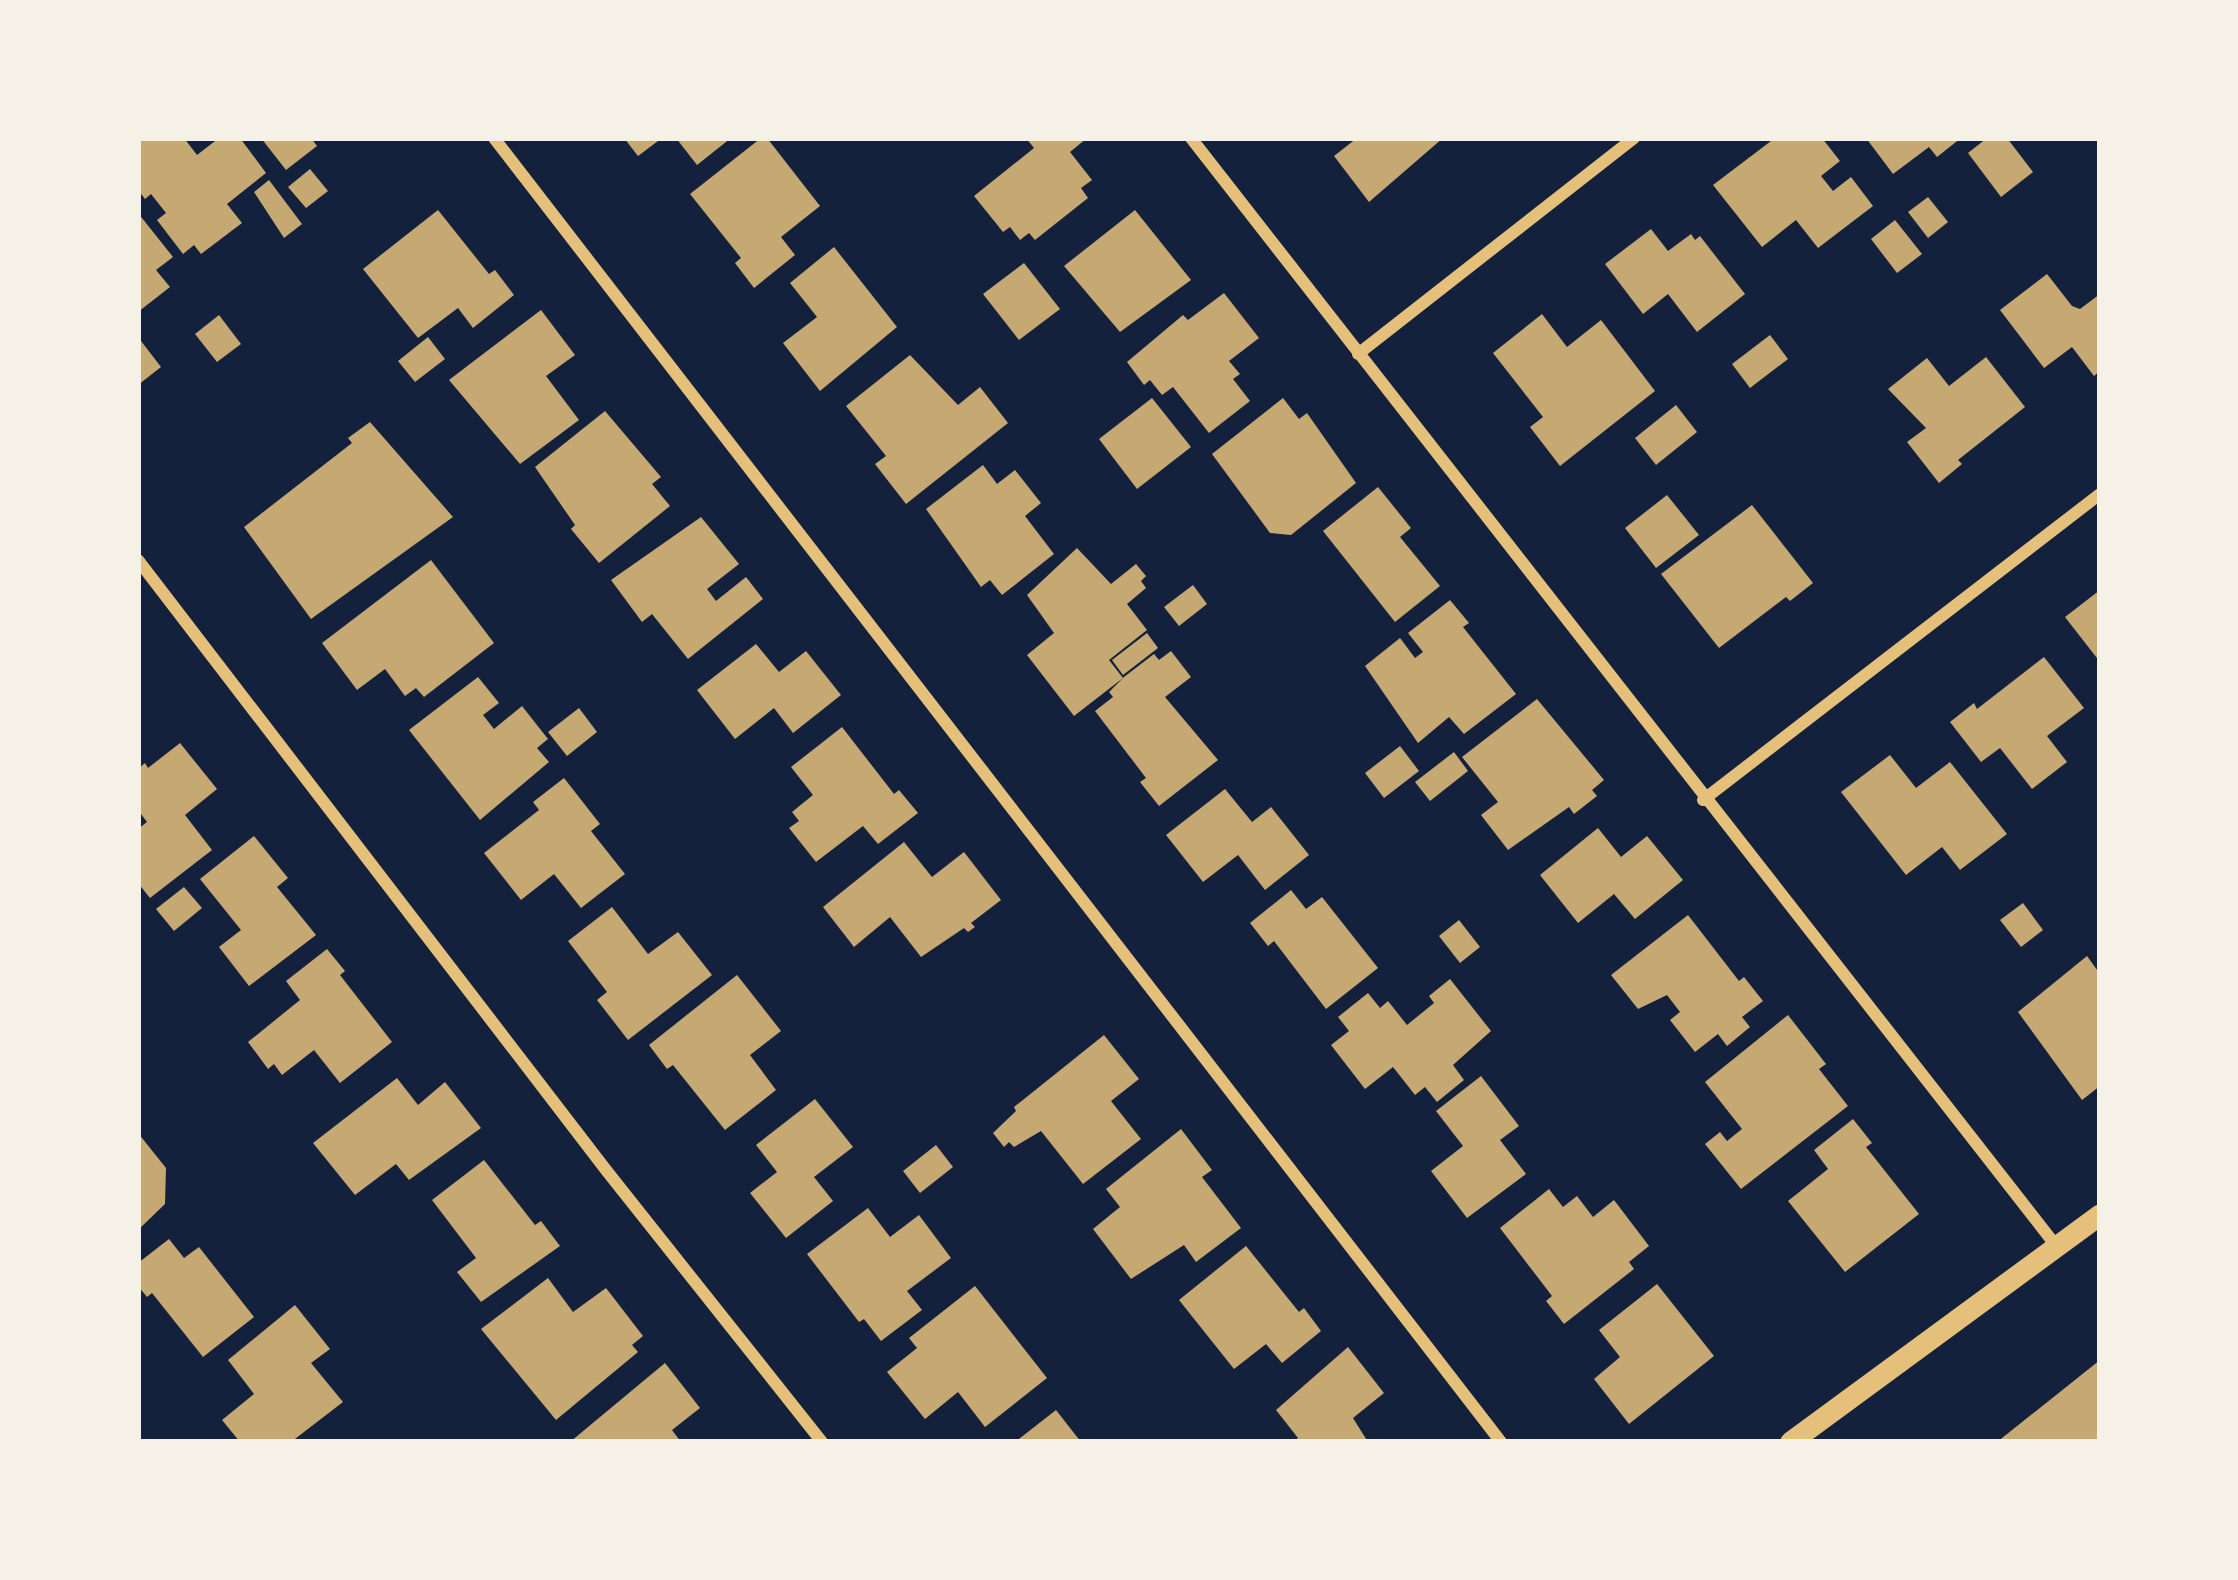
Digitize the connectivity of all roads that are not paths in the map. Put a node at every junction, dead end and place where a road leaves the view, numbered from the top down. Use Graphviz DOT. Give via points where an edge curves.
graph roads {
  1 [pos="494,138"];
  2 [pos="1191,138"];
  3 [pos="1634,138"];
  4 [pos="1358,354"];
  5 [pos="2100,494"];
  6 [pos="138,560"];
  7 [pos="1703,800"];
  8 [pos="2100,1215"];
  9 [pos="2057,1246"];
  10 [pos="822,1442"];
  11 [pos="1501,1442"];
  12 [pos="1791,1442"];
  1 -- 11 [label="street"];
  2 -- 4 [label="street"];
  3 -- 4 [label="street"];
  4 -- 7 [label="street"];
  5 -- 7 [label="street"];
  6 -- 10 [label="street"];
  7 -- 9 [label="street"];
  8 -- 9 [label="street"];
  9 -- 12 [label="street"];
}
